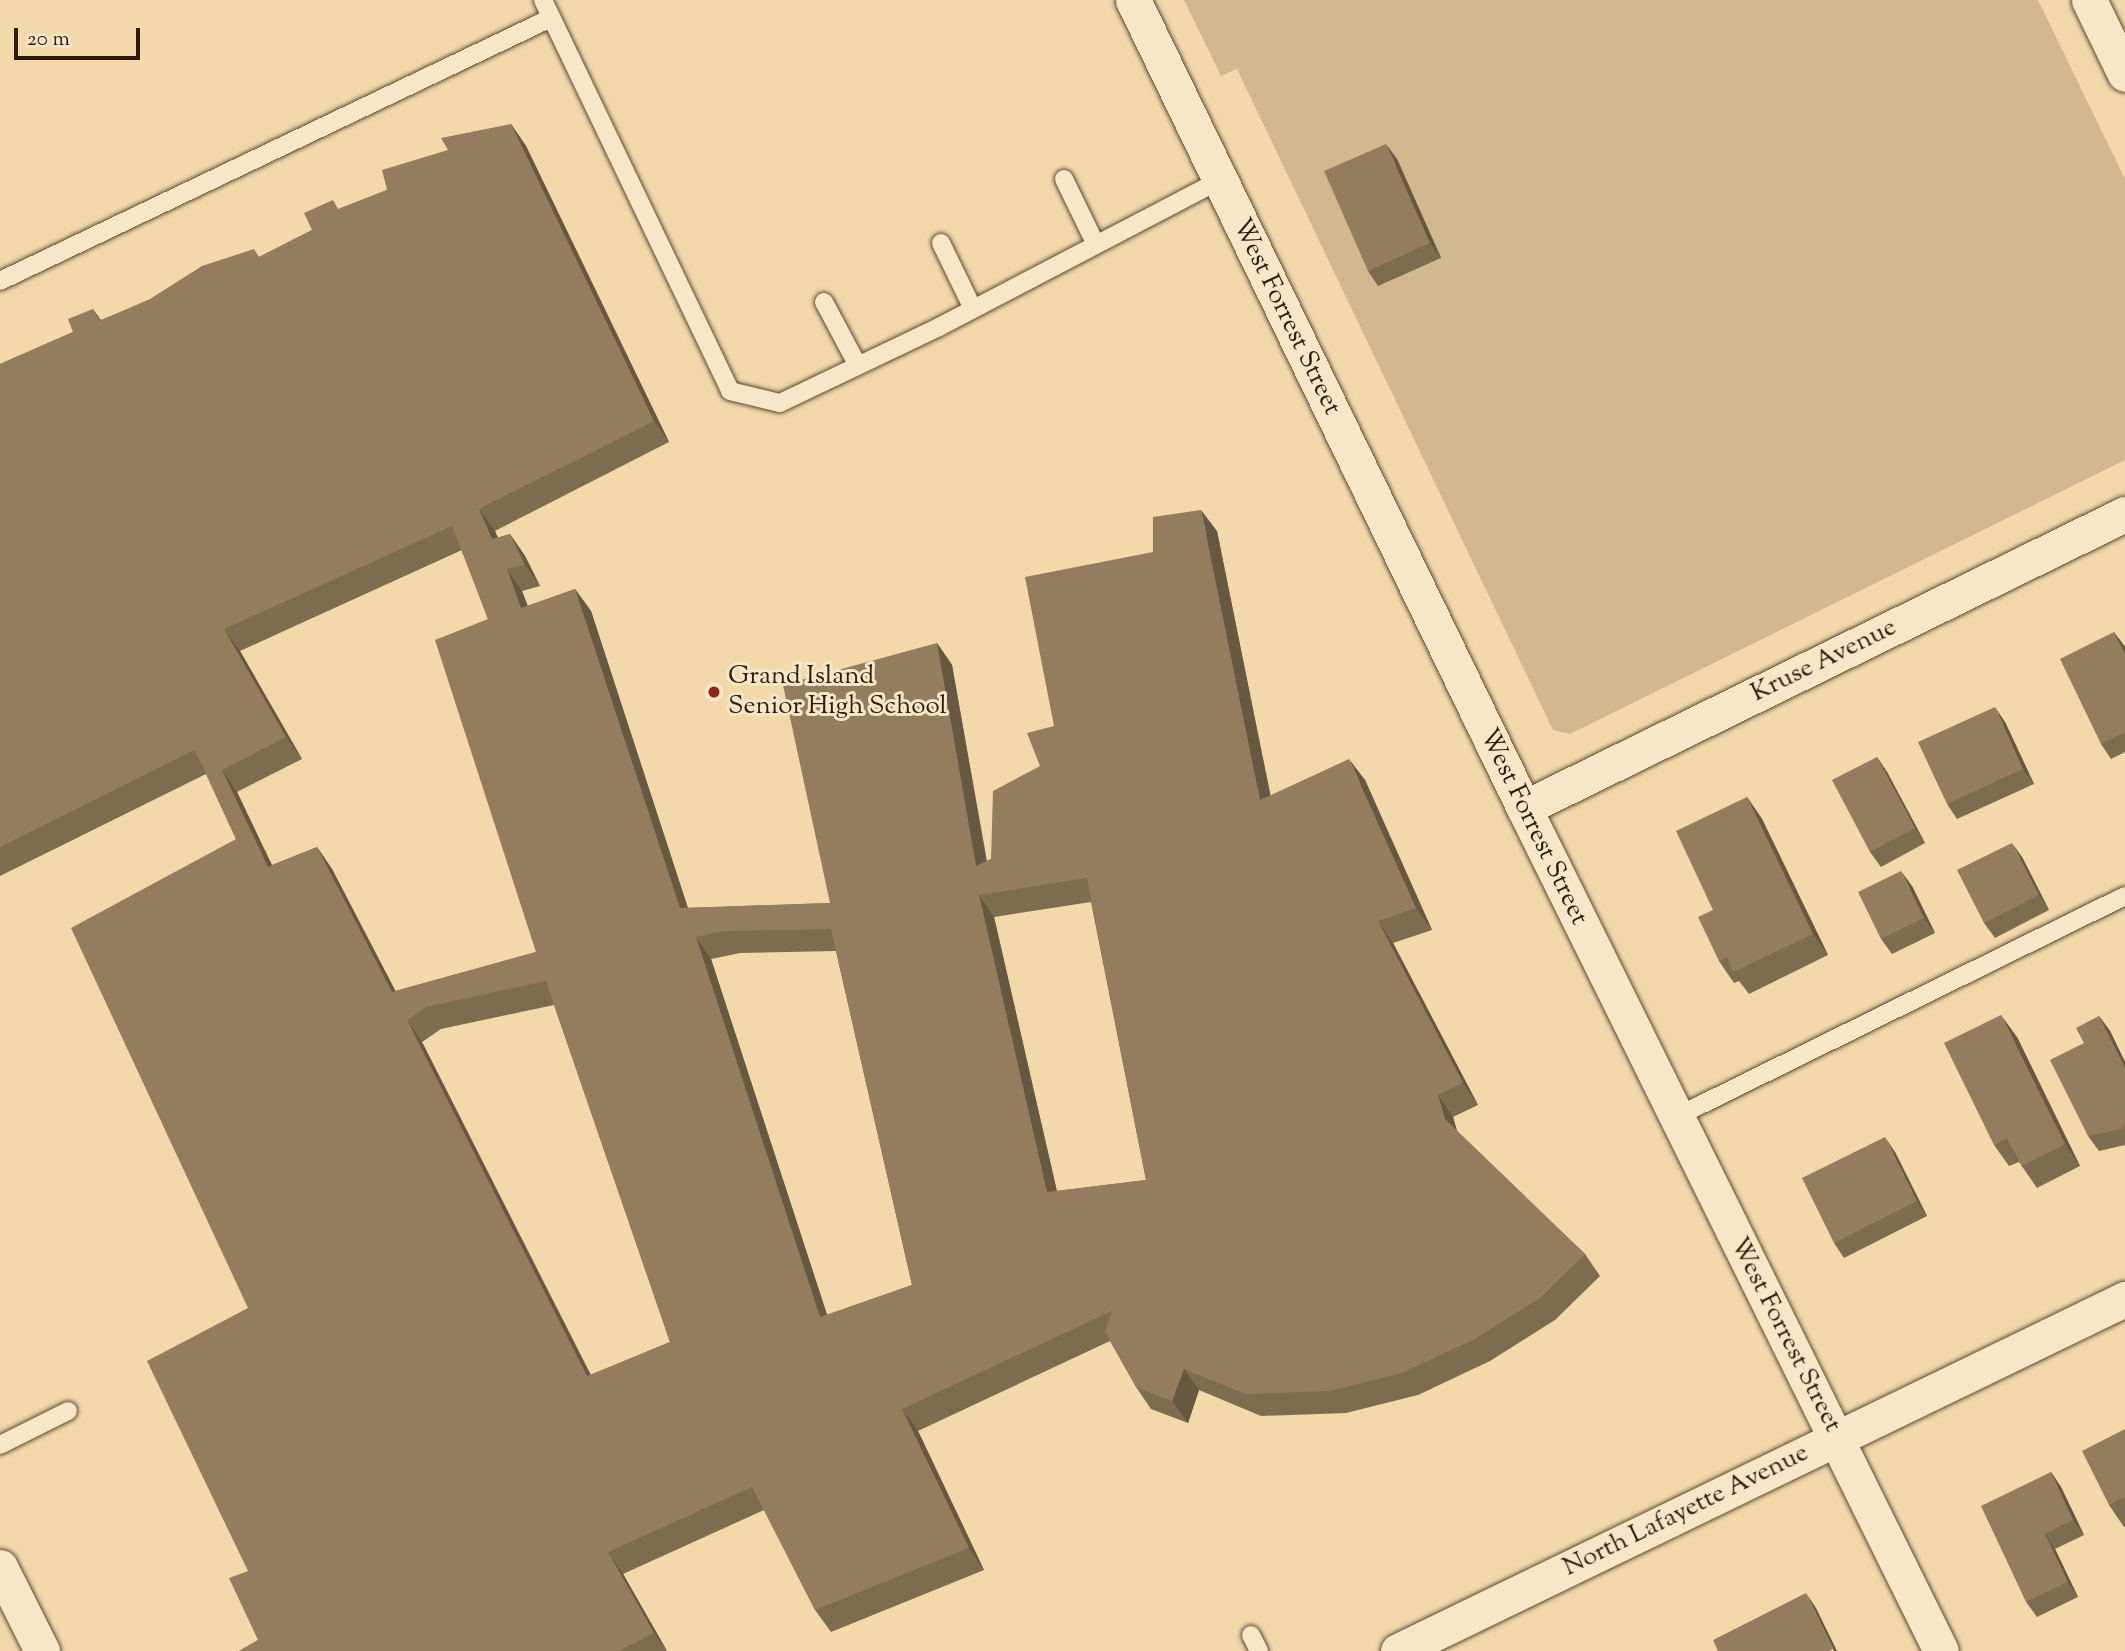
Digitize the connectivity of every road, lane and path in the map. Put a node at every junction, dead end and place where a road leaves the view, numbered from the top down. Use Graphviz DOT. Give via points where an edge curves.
graph roads {
  1 [pos="543,0"];
  2 [pos="1133,0"];
  3 [pos="2089,0"];
  4 [pos="551,18"];
  5 [pos="2125,74"];
  6 [pos="1064,180"];
  7 [pos="1220,180"];
  8 [pos="941,243"];
  9 [pos="1096,245"];
  10 [pos="0,282"];
  11 [pos="824,302"];
  12 [pos="973,309"];
  13 [pos="858,366"];
  14 [pos="2125,514"];
  15 [pos="1524,808"];
  16 [pos="2125,896"];
  17 [pos="1676,1117"];
  18 [pos="2125,1299"];
  19 [pos="68,1411"];
  20 [pos="1837,1438"];
  21 [pos="0,1445"];
  22 [pos="0,1567"];
  23 [pos="42,1651"];
  24 [pos="1398,1651"];
  25 [pos="1941,1651"];
  1 -- 4 [label="lane"];
  2 -- 7 [label="street, West Forrest Street"];
  3 -- 5 [label="street"];
  4 -- 10 [label="lane"];
  4 -- 13 [label="lane" via="730,391 780,403"];
  6 -- 9 [label="lane"];
  7 -- 9 [label="lane"];
  7 -- 15 [label="street, West Forrest Street"];
  8 -- 12 [label="lane"];
  9 -- 12 [label="lane"];
  11 -- 13 [label="lane"];
  12 -- 13 [label="lane"];
  14 -- 15 [label="street, Kruse Avenue"];
  15 -- 17 [label="street, West Forrest Street"];
  16 -- 17 [label="lane"];
  17 -- 20 [label="street, West Forrest Street"];
  18 -- 20 [label="street, North Lafayette Avenue"];
  19 -- 21 [label="lane"];
  20 -- 24 [label="street, North Lafayette Avenue"];
  20 -- 25 [label="street, West Forrest Street"];
  22 -- 23 [label="street"];
}
